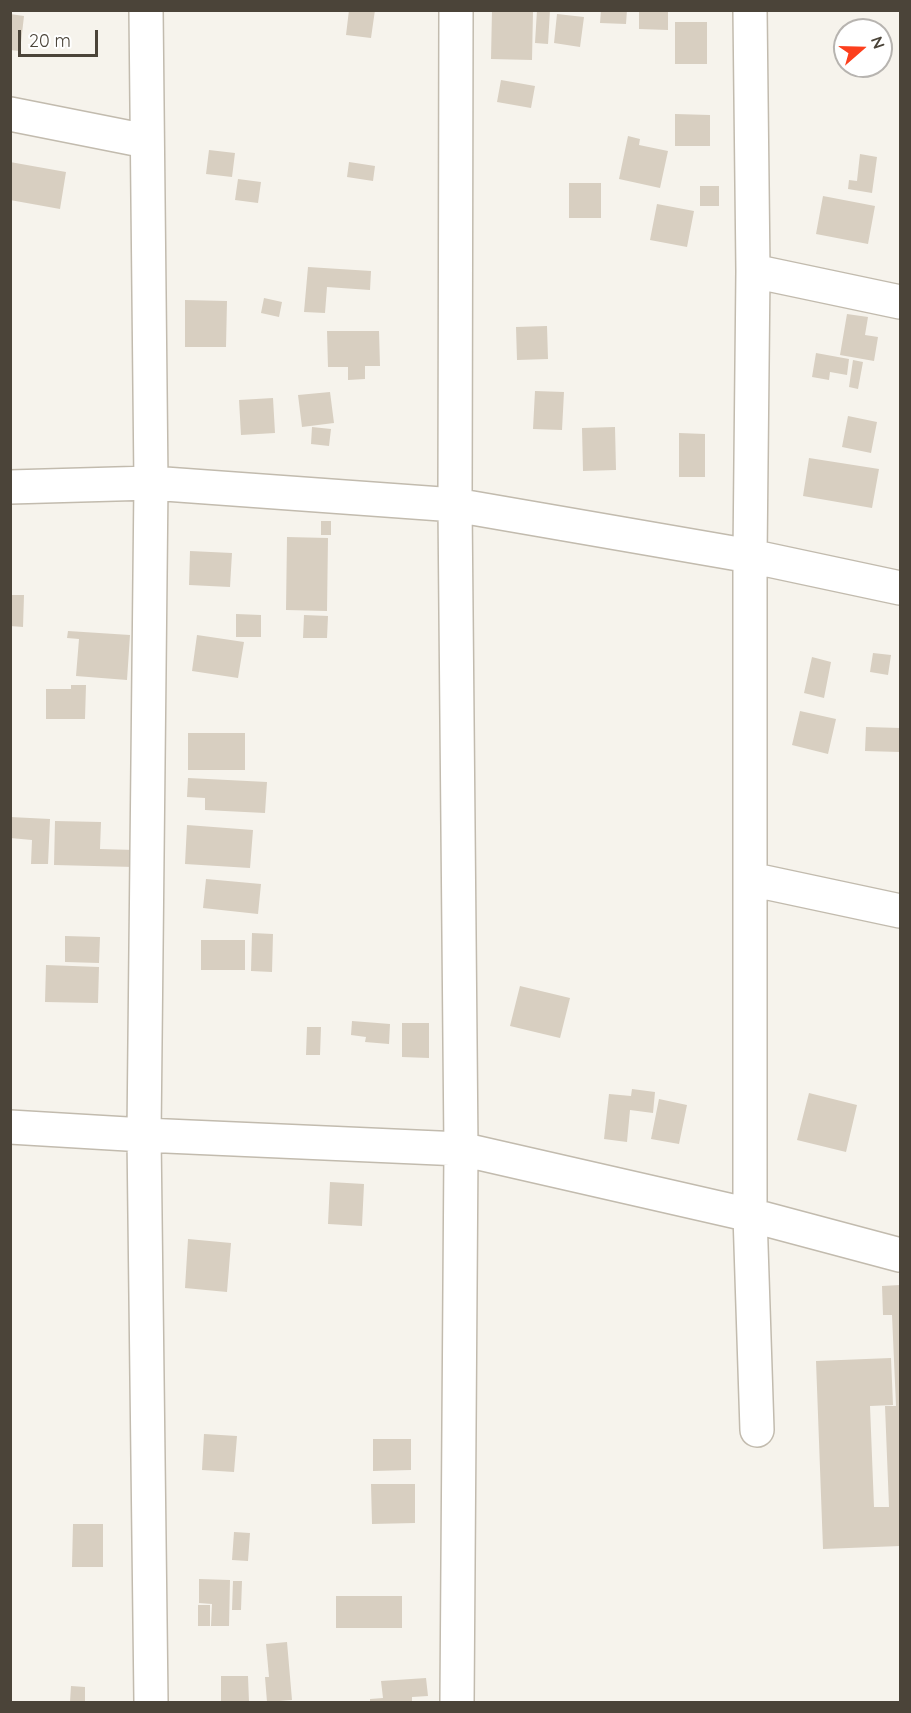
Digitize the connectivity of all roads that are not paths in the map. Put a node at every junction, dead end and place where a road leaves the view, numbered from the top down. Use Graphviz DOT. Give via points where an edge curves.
graph roads {
  1 [pos="146,10"];
  2 [pos="456,10"];
  3 [pos="750,10"];
  4 [pos="10,114"];
  5 [pos="146,141"];
  6 [pos="753,271"];
  7 [pos="900,302"];
  8 [pos="151,483"];
  9 [pos="10,487"];
  10 [pos="455,505"];
  11 [pos="750,556"];
  12 [pos="900,588"];
  13 [pos="750,879"];
  14 [pos="900,911"];
  15 [pos="10,1127"];
  16 [pos="144,1135"];
  17 [pos="461,1149"];
  18 [pos="750,1215"];
  19 [pos="900,1255"];
  20 [pos="757,1430"];
  21 [pos="151,1702"];
  22 [pos="457,1702"];
  1 -- 5 [label="street"];
  2 -- 10 [label="street"];
  3 -- 6 [label="street"];
  4 -- 5 [label="street"];
  5 -- 8 [label="street"];
  6 -- 7 [label="street"];
  6 -- 11 [label="street"];
  8 -- 9 [label="street"];
  8 -- 10 [label="street"];
  8 -- 16 [label="street"];
  10 -- 11 [label="street"];
  10 -- 17 [label="street"];
  11 -- 12 [label="street"];
  11 -- 13 [label="street"];
  13 -- 14 [label="street"];
  13 -- 18 [label="street"];
  15 -- 16 [label="street"];
  16 -- 17 [label="street"];
  16 -- 21 [label="street"];
  17 -- 18 [label="street"];
  17 -- 22 [label="street"];
  18 -- 19 [label="street"];
  18 -- 20 [label="street"];
}
